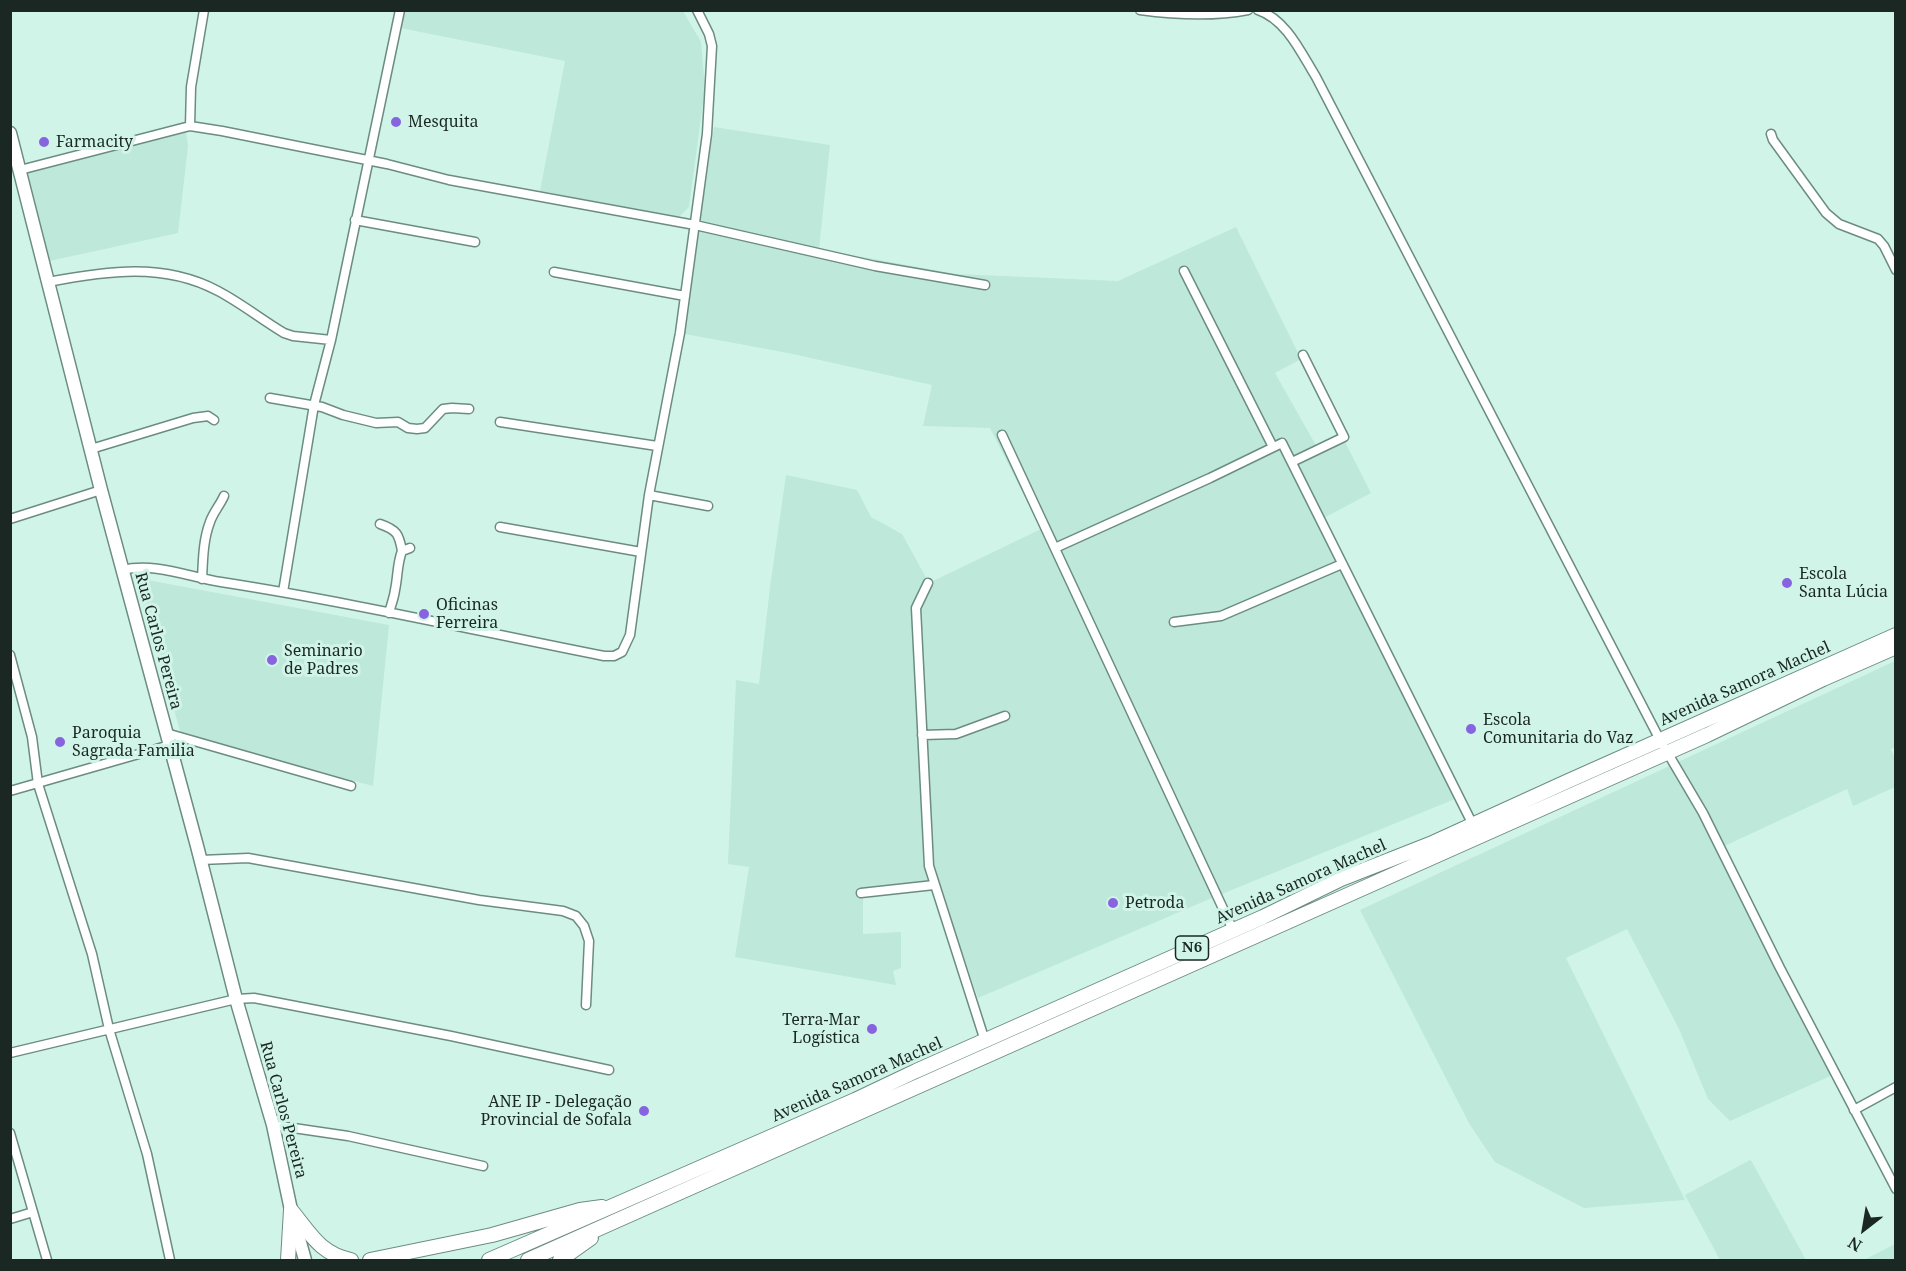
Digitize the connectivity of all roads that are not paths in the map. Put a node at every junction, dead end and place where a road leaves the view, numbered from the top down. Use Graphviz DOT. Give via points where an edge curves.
graph roads {
  1 [pos="204,10"];
  2 [pos="400,10"];
  3 [pos="697,10"];
  4 [pos="1140,10"];
  5 [pos="1248,10"];
  6 [pos="1258,10"];
  7 [pos="190,126"];
  8 [pos="10,133"];
  9 [pos="1771,134"];
  10 [pos="368,160"];
  11 [pos="20,170"];
  12 [pos="355,220"];
  13 [pos="695,225"];
  14 [pos="475,242"];
  15 [pos="1896,270"];
  16 [pos="1184,271"];
  17 [pos="554,272"];
  18 [pos="48,282"];
  19 [pos="985,285"];
  20 [pos="685,296"];
  21 [pos="331,340"];
  22 [pos="1303,355"];
  23 [pos="270,398"];
  24 [pos="314,405"];
  25 [pos="469,409"];
  26 [pos="214,420"];
  27 [pos="500,422"];
  28 [pos="1002,435"];
  29 [pos="657,446"];
  30 [pos="1273,447"];
  31 [pos="91,449"];
  32 [pos="1292,462"];
  33 [pos="101,490"];
  34 [pos="649,495"];
  35 [pos="224,496"];
  36 [pos="708,506"];
  37 [pos="10,519"];
  38 [pos="380,524"];
  39 [pos="500,527"];
  40 [pos="1055,548"];
  41 [pos="641,552"];
  42 [pos="1342,564"];
  43 [pos="123,570"];
  44 [pos="202,579"];
  45 [pos="928,583"];
  46 [pos="283,592"];
  47 [pos="389,613"];
  48 [pos="1174,622"];
  49 [pos="1896,635"];
  50 [pos="1896,647"];
  51 [pos="10,655"];
  52 [pos="1005,716"];
  53 [pos="922,735"];
  54 [pos="168,739"];
  55 [pos="1663,746"];
  56 [pos="38,784"];
  57 [pos="351,786"];
  58 [pos="10,791"];
  59 [pos="1473,825"];
  60 [pos="201,860"];
  61 [pos="934,885"];
  62 [pos="861,893"];
  63 [pos="1233,930"];
  64 [pos="236,999"];
  65 [pos="586,1005"];
  66 [pos="109,1029"];
  67 [pos="985,1041"];
  68 [pos="10,1053"];
  69 [pos="609,1070"];
  70 [pos="1896,1087"];
  71 [pos="1854,1110"];
  72 [pos="273,1125"];
  73 [pos="10,1133"];
  74 [pos="483,1166"];
  75 [pos="1896,1189"];
  76 [pos="614,1205"];
  77 [pos="291,1210"];
  78 [pos="33,1212"];
  79 [pos="10,1219"];
  80 [pos="607,1226"];
  81 [pos="47,1260"];
  82 [pos="170,1260"];
  83 [pos="288,1260"];
  84 [pos="305,1260"];
  85 [pos="351,1260"];
  86 [pos="370,1260"];
  87 [pos="489,1260"];
  88 [pos="528,1260"];
  89 [pos="560,1260"];
  1 -- 7 [label="street" via="191,87"];
  2 -- 10 [label="street"];
  3 -- 13 [label="street" via="712,48 707,134"];
  4 -- 5 [label="street" via="1218,15"];
  6 -- 55 [label="street" via="1282,26 1316,77"];
  7 -- 10 [label="street"];
  7 -- 11 [label="street"];
  8 -- 11 [label="main road, Rua Carlos Pereira"];
  9 -- 15 [label="street" via="1826,213 1839,224 1878,239"];
  10 -- 12 [label="street"];
  10 -- 13 [label="street" via="449,180"];
  11 -- 18 [label="main road, Rua Carlos Pereira"];
  12 -- 14 [label="street"];
  12 -- 21 [label="street"];
  13 -- 19 [label="street" via="875,266"];
  13 -- 20 [label="street"];
  16 -- 30 [label="street"];
  17 -- 20 [label="street"];
  18 -- 21 [label="street" via="118,271 190,278 233,299 284,333"];
  18 -- 31 [label="main road, Rua Carlos Pereira"];
  20 -- 29 [label="street"];
  21 -- 24 [label="street"];
  22 -- 32 [label="street" via="1344,437"];
  23 -- 24 [label="street"];
  24 -- 25 [label="street" via="376,423 398,422 417,429 425,428 443,409"];
  24 -- 46 [label="street"];
  26 -- 31 [label="street" via="208,416 193,418"];
  27 -- 29 [label="street"];
  28 -- 40 [label="street"];
  29 -- 34 [label="street"];
  30 -- 32 [label="street" via="1282,442"];
  30 -- 40 [label="street"];
  31 -- 33 [label="main road, Rua Carlos Pereira"];
  32 -- 42 [label="street"];
  33 -- 37 [label="street"];
  33 -- 43 [label="main road, Rua Carlos Pereira"];
  34 -- 36 [label="street"];
  34 -- 41 [label="street"];
  35 -- 44 [label="street" via="208,530"];
  38 -- 47 [label="street" via="392,528 406,550 397,570"];
  39 -- 41 [label="street"];
  40 -- 63 [label="street"];
  41 -- 47 [label="street" via="630,635 622,652 614,656"];
  42 -- 48 [label="street" via="1221,616"];
  42 -- 59 [label="street"];
  43 -- 44 [label="street" via="148,567"];
  43 -- 54 [label="main road, Rua Carlos Pereira"];
  44 -- 46 [label="street"];
  45 -- 53 [label="street" via="916,608"];
  46 -- 47 [label="street"];
  49 -- 55 [label="highway, Avenida Samora Machel / N6"];
  50 -- 55 [label="highway, Avenida Samora Machel / N6" via="1748,716"];
  51 -- 56 [label="street" via="32,737"];
  52 -- 53 [label="street" via="956,734"];
  53 -- 61 [label="street" via="929,866"];
  54 -- 56 [label="street"];
  54 -- 57 [label="street"];
  54 -- 60 [label="main road, Rua Carlos Pereira"];
  55 -- 59 [label="highway, Avenida Samora Machel / N6"];
  55 -- 71 [label="street" via="1703,813"];
  55 -- 80 [label="highway, Avenida Samora Machel / N6"];
  56 -- 58 [label="street"];
  56 -- 66 [label="street" via="92,954"];
  59 -- 63 [label="highway, Avenida Samora Machel / N6" via="1341,879"];
  60 -- 64 [label="main road, Rua Carlos Pereira"];
  60 -- 65 [label="street" via="248,858 479,900 563,911 576,916 590,941"];
  61 -- 62 [label="street"];
  61 -- 67 [label="street"];
  63 -- 67 [label="highway, Avenida Samora Machel / N6"];
  64 -- 66 [label="street"];
  64 -- 69 [label="street" via="262,999"];
  64 -- 72 [label="main road, Rua Carlos Pereira"];
  66 -- 68 [label="street"];
  66 -- 82 [label="street" via="147,1154"];
  67 -- 76 [label="highway, Avenida Samora Machel / N6"];
  70 -- 71 [label="street"];
  71 -- 75 [label="street"];
  72 -- 74 [label="street" via="348,1136"];
  72 -- 77 [label="main road, Rua Carlos Pereira"];
  73 -- 78 [label="street"];
  76 -- 86 [label="highway" via="580,1209 492,1235"];
  76 -- 87 [label="highway, Avenida Samora Machel / N6"];
  77 -- 83 [label="highway"];
  77 -- 84 [label="main road, Rua Carlos Pereira"];
  77 -- 85 [label="highway" via="324,1250"];
  78 -- 79 [label="street"];
  78 -- 81 [label="street"];
  80 -- 88 [label="highway, Avenida Samora Machel / N6"];
  80 -- 89 [label="highway"];
}
